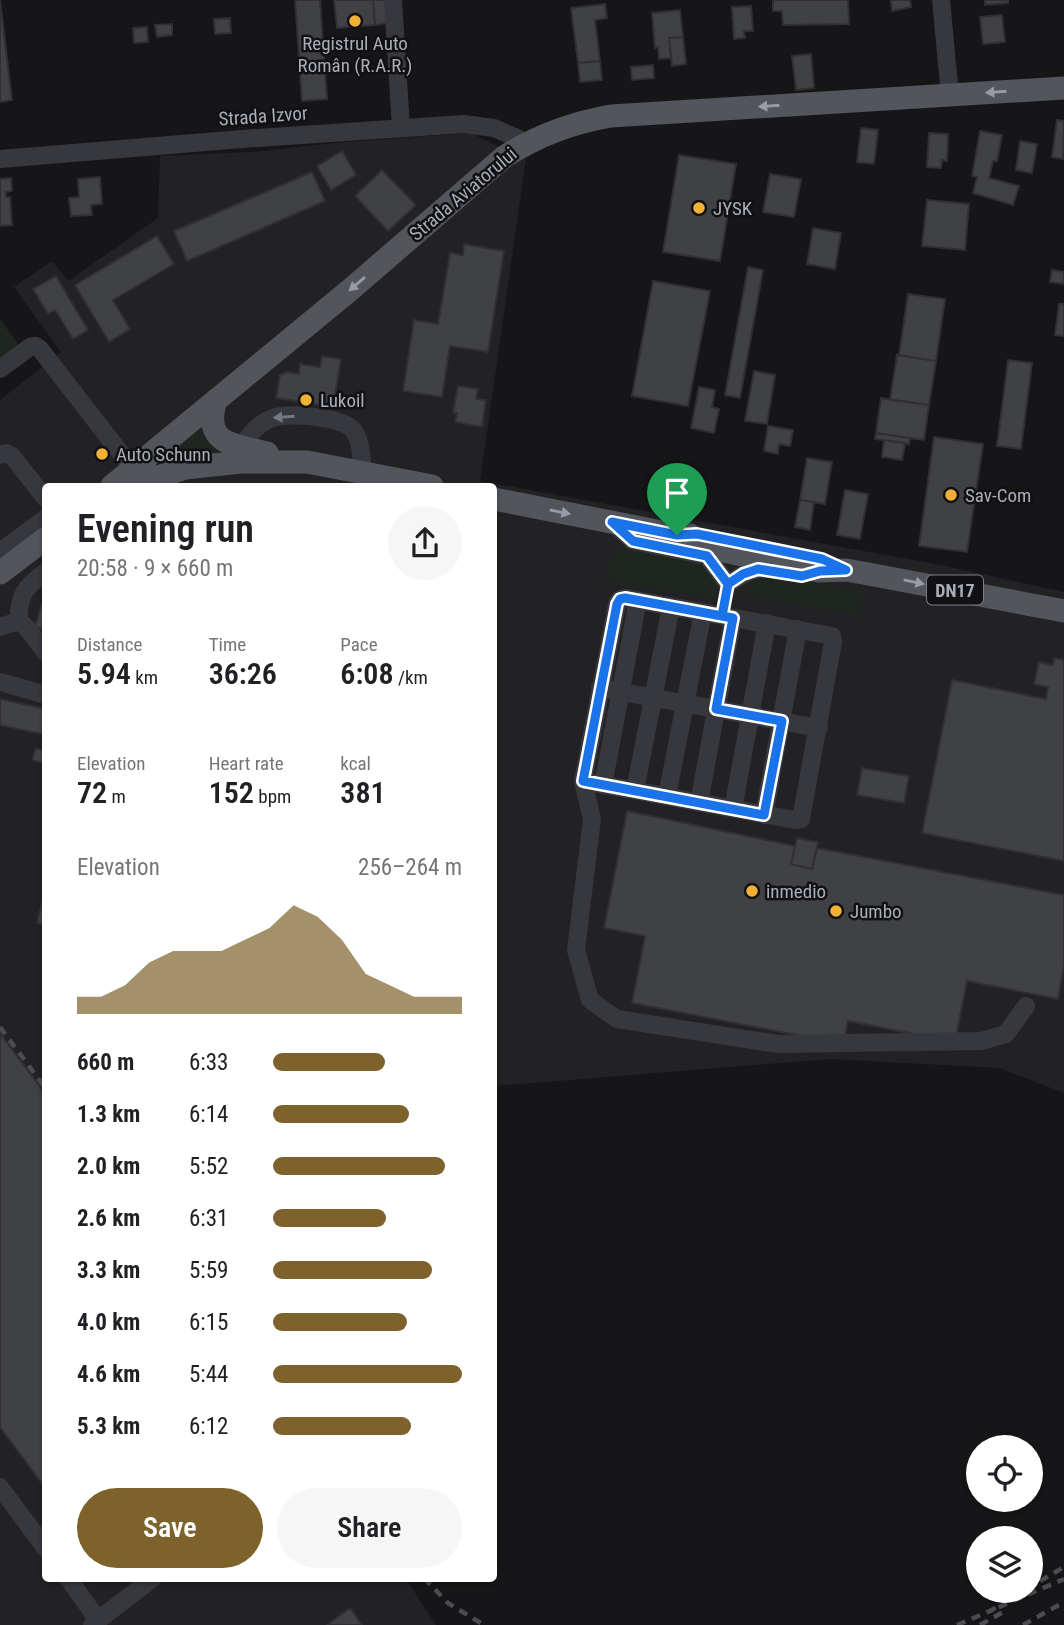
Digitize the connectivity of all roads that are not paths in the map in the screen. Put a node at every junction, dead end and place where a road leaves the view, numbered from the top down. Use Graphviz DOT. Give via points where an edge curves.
graph roads {
  1 [pos="393,0"];
  2 [pos="941,0"];
  3 [pos="1064,88"];
  4 [pos="950,95"];
  5 [pos="401,128"];
  6 [pos="526,142"];
  7 [pos="0,159"];
  8 [pos="0,369"];
  9 [pos="216,400"];
  10 [pos="241,447"];
  11 [pos="0,456"];
  12 [pos="307,462"];
  13 [pos="363,473"];
  14 [pos="133,478"];
  15 [pos="416,483"];
  16 [pos="42,494"];
  17 [pos="497,500"];
  18 [pos="42,521"];
  19 [pos="612,522"];
  20 [pos="677,535"];
  21 [pos="42,541"];
  22 [pos="0,552"];
  23 [pos="846,570"];
  24 [pos="820,571"];
  25 [pos="0,573"];
  26 [pos="42,574"];
  27 [pos="728,584"];
  28 [pos="638,600"];
  29 [pos="671,607"];
  30 [pos="1064,611"];
  31 [pos="703,612"];
  32 [pos="728,617"];
  33 [pos="19,621"];
  34 [pos="767,623"];
  35 [pos="0,627"];
  36 [pos="798,629"];
  37 [pos="42,648"];
  38 [pos="0,682"];
  39 [pos="600,688"];
  40 [pos="621,691"];
  41 [pos="42,694"];
  42 [pos="654,697"];
  43 [pos="685,704"];
  44 [pos="716,709"];
  45 [pos="750,715"];
  46 [pos="782,721"];
  47 [pos="819,728"];
  48 [pos="583,781"];
  49 [pos="603,785"];
  50 [pos="635,790"];
  51 [pos="667,796"];
  52 [pos="699,803"];
  53 [pos="733,809"];
  54 [pos="764,815"];
  55 [pos="1026,1006"];
  56 [pos="0,1487"];
  57 [pos="42,1544"];
  58 [pos="70,1582"];
  59 [pos="148,1582"];
  60 [pos="95,1622"];
  1 -- 5 [label="street"];
  2 -- 4 [label="street"];
  3 -- 4 [label="main road, Strada Aviatorului, one-way"];
  4 -- 6 [label="main road, Strada Aviatorului, one-way" via="611,116 572,124"];
  5 -- 6 [label="street, Strada Izvor" via="479,125"];
  5 -- 7 [label="street, Strada Izvor"];
  6 -- 9 [label="main road, Strada Aviatorului, one-way" via="467,186"];
  8 -- 14 [label="street" via="30,347 40,349"];
  9 -- 10 [label="main road" via="212,428 221,439"];
  9 -- 14 [label="main road, Strada Aviatorului"];
  10 -- 12 [label="main road"];
  13 -- 10 [label="street, one-way" via="358,439 343,422 282,415 260,424"];
  11 -- 16 [label="street" via="12,456"];
  12 -- 13 [label="main road"];
  12 -- 14 [label="main road" via="201,465"];
  13 -- 15 [label="main road"];
  17 -- 19 [label="main road, DN17, one-way"];
  18 -- 22 [label="street"];
  19 -- 20 [label="main road, DN17"];
  19 -- 27 [label="street" via="633,541 707,556"];
  20 -- 23 [label="main road, DN17" via="697,534 822,559"];
  20 -- 24 [label="main road, DN17" via="699,546"];
  21 -- 25 [label="main road"];
  23 -- 24 [label="main road, DN17"];
  23 -- 30 [label="main road, DN17, one-way"];
  24 -- 27 [label="street" via="802,576 758,569"];
  26 -- 33 [label="street" via="20,598"];
  27 -- 32 [label="street"];
  28 -- 29 [label="street"];
  28 -- 39 [label="street" via="625,598 617,604"];
  28 -- 40 [label="street"];
  29 -- 31 [label="street"];
  29 -- 42 [label="street"];
  31 -- 32 [label="street"];
  31 -- 43 [label="street"];
  32 -- 34 [label="street"];
  32 -- 44 [label="street"];
  33 -- 35 [label="street"];
  33 -- 37 [label="street"];
  34 -- 36 [label="street"];
  34 -- 45 [label="street"];
  36 -- 46 [label="street"];
  36 -- 47 [label="street" via="832,636"];
  38 -- 41 [label="street"];
  39 -- 40 [label="street"];
  39 -- 48 [label="street"];
  40 -- 42 [label="street"];
  40 -- 49 [label="street"];
  42 -- 43 [label="street"];
  42 -- 50 [label="street"];
  43 -- 44 [label="street"];
  43 -- 51 [label="street"];
  44 -- 45 [label="street"];
  44 -- 52 [label="street"];
  45 -- 46 [label="street"];
  45 -- 53 [label="street"];
  46 -- 47 [label="street"];
  46 -- 54 [label="street"];
  47 -- 54 [label="street" via="801,819"];
  48 -- 49 [label="street"];
  48 -- 55 [label="street" via="592,819 576,950 590,1000 617,1019 778,1044 981,1041 1006,1034"];
  49 -- 50 [label="street"];
  50 -- 51 [label="street"];
  51 -- 52 [label="street"];
  52 -- 53 [label="street"];
  53 -- 54 [label="street"];
  56 -- 57 [label="street"];
  58 -- 60 [label="street"];
  59 -- 60 [label="street"];
}
